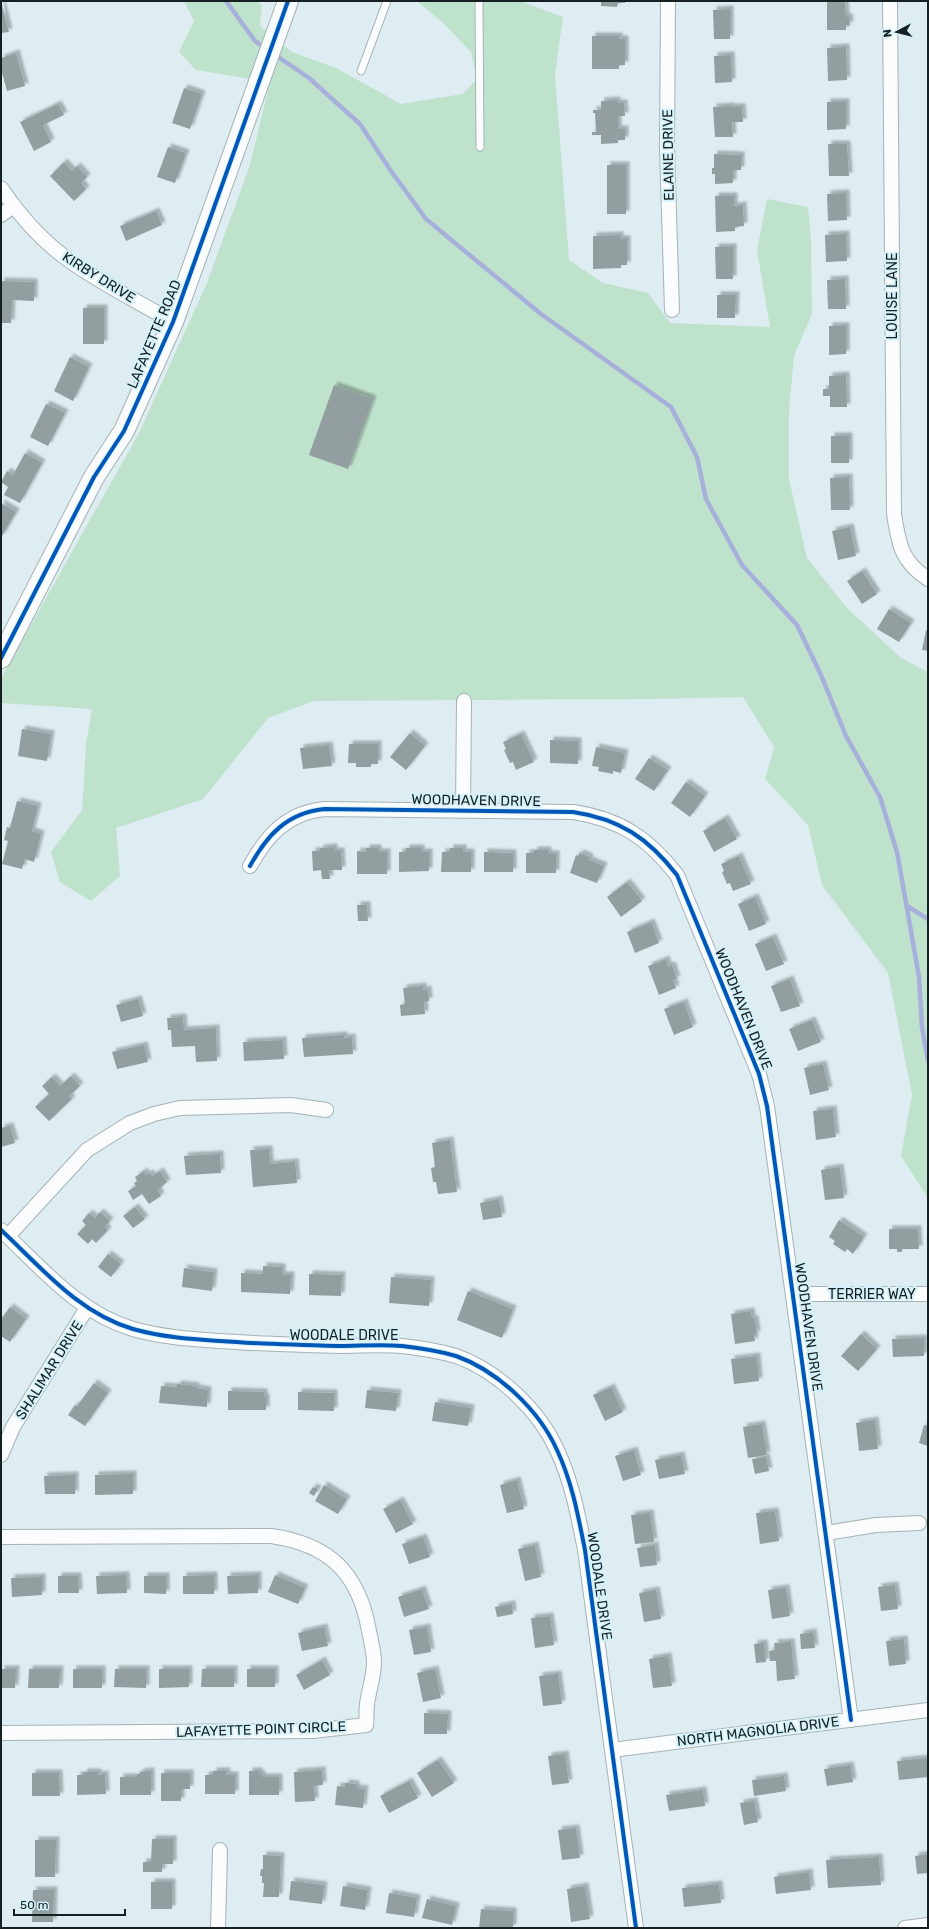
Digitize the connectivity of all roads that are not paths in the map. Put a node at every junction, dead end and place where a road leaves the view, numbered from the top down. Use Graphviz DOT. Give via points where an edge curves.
graph roads {
  1 [pos="288,1"];
  2 [pos="387,1"];
  3 [pos="479,1"];
  4 [pos="668,1"];
  5 [pos="890,1"];
  6 [pos="361,71"];
  7 [pos="480,147"];
  8 [pos="1,188"];
  9 [pos="13,206"];
  10 [pos="1,216"];
  11 [pos="672,310"];
  12 [pos="173,322"];
  13 [pos="928,579"];
  14 [pos="1,658"];
  15 [pos="464,701"];
  16 [pos="463,811"];
  17 [pos="250,866"];
  18 [pos="326,1110"];
  19 [pos="5,1233"];
  20 [pos="793,1294"];
  21 [pos="928,1294"];
  22 [pos="87,1308"];
  23 [pos="1,1455"];
  24 [pos="919,1523"];
  25 [pos="826,1533"];
  26 [pos="1,1537"];
  27 [pos="928,1710"];
  28 [pos="851,1720"];
  29 [pos="1,1733"];
  30 [pos="612,1750"];
  31 [pos="220,1850"];
  32 [pos="928,1925"];
  33 [pos="218,1928"];
  34 [pos="636,1928"];
  35 [pos="905,1928"];
  1 -- 12 [label="main road, LAFAYETTE ROAD"];
  2 -- 6 [label="lane"];
  3 -- 7 [label="lane"];
  4 -- 11 [label="street, ELAINE DRIVE" via="667,148"];
  5 -- 13 [label="street, LOUISE LANE" via="894,514 900,548 907,561"];
  8 -- 9 [label="street, KIRBY DRIVE"];
  9 -- 10 [label="street"];
  9 -- 12 [label="street, KIRBY DRIVE" via="43,238 70,261"];
  12 -- 14 [label="main road, LAFAYETTE ROAD" via="124,431 94,477"];
  15 -- 16 [label="street"];
  16 -- 17 [label="street, WOODHAVEN DRIVE" via="308,811 288,820 277,829 262,845"];
  16 -- 20 [label="street, WOODHAVEN DRIVE" via="573,812 596,815 624,827 654,848 676,875 759,1074 767,1106"];
  18 -- 19 [label="street" via="291,1105 180,1108 130,1123 87,1150"];
  19 -- 22 [label="street, WOODALE DRIVE"];
  20 -- 21 [label="street, TERRIER WAY"];
  20 -- 25 [label="street, WOODHAVEN DRIVE"];
  22 -- 23 [label="street, SHALIMAR DRIVE" via="13,1427"];
  22 -- 30 [label="street, WOODALE DRIVE" via="110,1320 157,1335 276,1345 400,1345 456,1356 493,1375 527,1407 542,1426 556,1448 567,1475 585,1550"];
  24 -- 25 [label="street" via="876,1525"];
  25 -- 28 [label="street, WOODHAVEN DRIVE"];
  26 -- 29 [label="street, LAFAYETTE POINT CIRCLE" via="271,1536 300,1542 329,1556 349,1576 368,1622 374,1660 366,1725 313,1731"];
  27 -- 28 [label="street, NORTH MAGNOLIA DRIVE"];
  28 -- 30 [label="street, NORTH MAGNOLIA DRIVE"];
  30 -- 34 [label="street, WOODALE DRIVE"];
  31 -- 33 [label="street"];
  32 -- 35 [label="street"];
}
